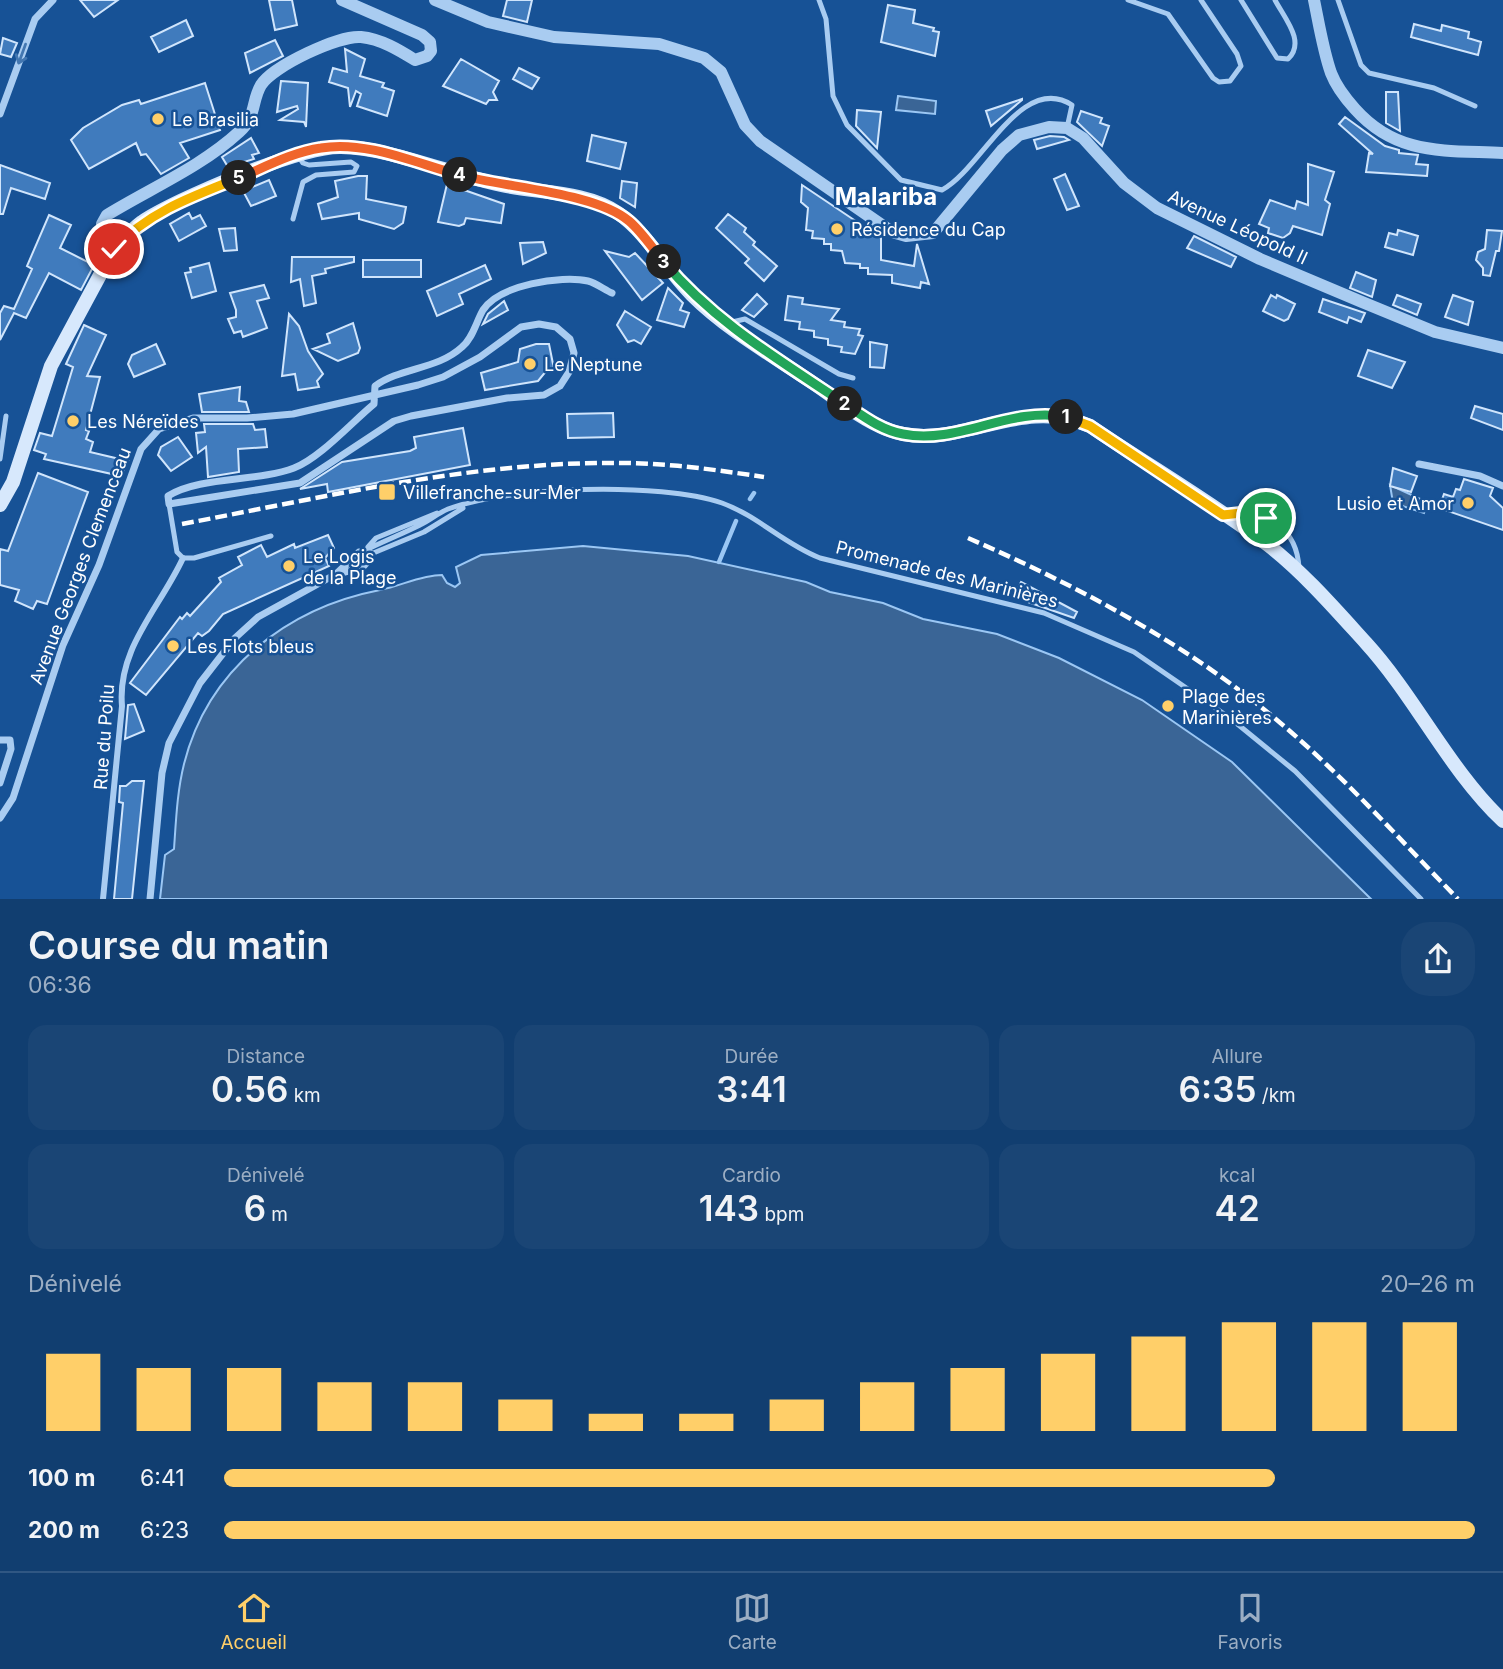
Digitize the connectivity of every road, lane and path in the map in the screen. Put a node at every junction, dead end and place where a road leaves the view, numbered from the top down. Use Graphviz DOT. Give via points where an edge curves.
graph roads {
  1 [pos="53,0"];
  2 [pos="342,0"];
  3 [pos="435,0"];
  4 [pos="819,0"];
  5 [pos="1128,0"];
  6 [pos="1201,0"];
  7 [pos="1241,0"];
  8 [pos="1275,0"];
  9 [pos="1314,0"];
  10 [pos="1338,0"];
  11 [pos="1475,106"];
  12 [pos="0,114"];
  13 [pos="1067,128"];
  14 [pos="1503,153"];
  15 [pos="298,154"];
  16 [pos="292,219"];
  17 [pos="114,249"];
  18 [pos="612,293"];
  19 [pos="728,323"];
  20 [pos="1503,348"];
  21 [pos="853,378"];
  22 [pos="374,395"];
  23 [pos="6,416"];
  24 [pos="0,460"];
  25 [pos="1419,464"];
  26 [pos="1503,486"];
  27 [pos="169,504"];
  28 [pos="0,505"];
  29 [pos="466,506"];
  30 [pos="1223,515"];
  31 [pos="271,536"];
  32 [pos="369,552"];
  33 [pos="183,558"];
  34 [pos="336,574"];
  35 [pos="1300,575"];
  36 [pos="0,740"];
  37 [pos="0,783"];
  38 [pos="0,818"];
  39 [pos="1503,821"];
  40 [pos="103,899"];
  41 [pos="150,899"];
  42 [pos="1421,899"];
  1 -- 12 [label="street, one-way" via="35,19"];
  2 -- 17 [label="street" via="422,35 430,42 431,51 415,60 381,42 359,37 337,41 279,68 263,82 250,121 239,133 107,215 103,236"];
  3 -- 13 [label="street" via="488,22 554,37 659,44 704,58 722,72 746,125 760,141 892,232 906,236 933,233 1019,135 1049,127"];
  4 -- 13 [label="lane" via="827,19 833,96 847,125 901,180 942,190 955,183 1000,129 1034,101 1063,99 1073,105"];
  5 -- 6 [label="lane" via="1168,14 1213,78 1230,81 1241,66 1237,54"];
  7 -- 8 [label="lane" via="1270,50 1277,58 1288,60 1297,41"];
  9 -- 14 [label="street" via="1332,75 1345,99 1370,125 1390,139 1425,149"];
  10 -- 11 [label="lane" via="1361,65 1369,73 1434,88"];
  13 -- 20 [label="street, Avenue Léopold II" via="1157,208 1261,259 1435,332"];
  15 -- 16 [label="lane" via="309,165 352,162 358,166 354,172 316,175 303,182"];
  15 -- 17 [label="main road" via="164,210 142,222"];
  15 -- 19 [label="main road" via="321,148 365,149 479,181 588,201 614,211 630,222 692,296"];
  17 -- 28 [label="main road" via="51,366 13,482"];
  18 -- 22 [label="street" via="588,281 532,283 513,289 484,309 463,347 431,365 383,380 375,386"];
  19 -- 21 [label="lane" via="745,319"];
  19 -- 30 [label="main road" via="885,429 925,436 1027,415 1075,419"];
  22 -- 27 [label="street" via="374,404 304,463 174,492 168,496"];
  22 -- 27 [label="street, Avenue Georges Clemenceau" via="443,377 521,327 556,327 570,339 574,354 560,386 544,395 411,416 394,421 300,483"];
  22 -- 38 [label="street, Avenue Georges Clemenceau" via="292,414 179,420 159,429 141,449 99,565 63,645 13,798"];
  23 -- 24 [label="lane"];
  25 -- 26 [label="street" via="1480,476"];
  27 -- 33 [label="lane" via="177,552"];
  29 -- 32 [label="lane, Promenade des Marinières" via="424,531"];
  29 -- 32 [label="lane, Promenade des Marinières" via="447,509"];
  29 -- 42 [label="lane, Promenade des Marinières" via="517,496 587,491 702,498 743,512 820,558 1032,610 1091,631 1161,669 1262,743"];
  30 -- 35 [label="main road" via="1270,547"];
  30 -- 35 [label="lane" via="1250,512 1287,532 1298,551"];
  31 -- 33 [label="lane"];
  32 -- 34 [label="street, Promenade des Marinières" via="351,558"];
  32 -- 34 [label="street, Promenade des Marinières" via="362,568"];
  33 -- 40 [label="street, Rue du Poilu" via="129,653 120,681 122,706"];
  34 -- 41 [label="street, Promenade des Marinières" via="258,617 200,683 169,743 164,763"];
  35 -- 39 [label="main road" via="1401,685"];
  36 -- 37 [label="street" via="10,740 11,749"];
}
